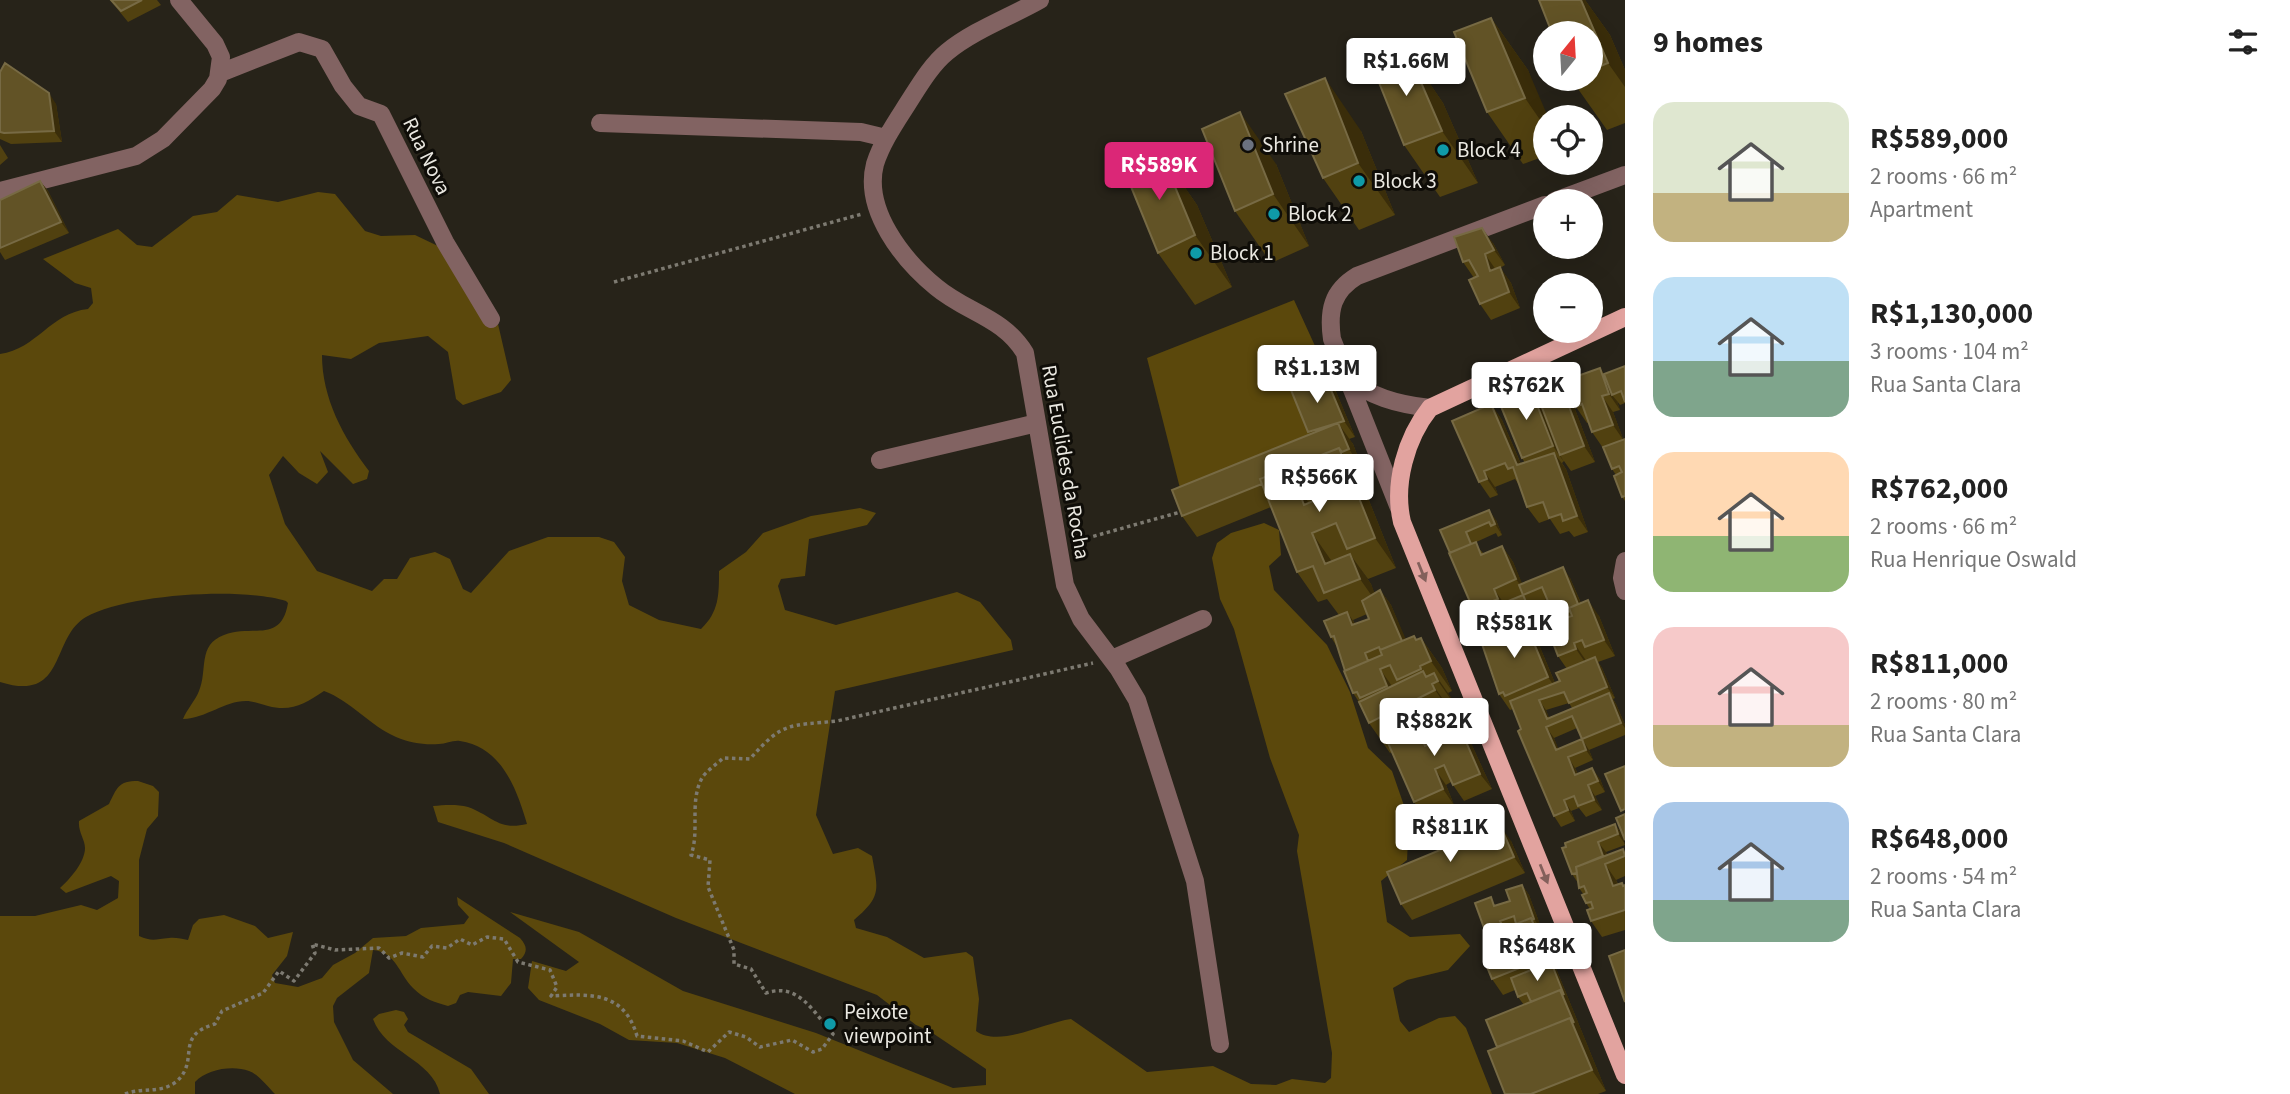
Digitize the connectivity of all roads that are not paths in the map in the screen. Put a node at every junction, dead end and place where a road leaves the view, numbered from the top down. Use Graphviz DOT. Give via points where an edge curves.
graph roads {
  1 [pos="179,0"];
  2 [pos="1040,0"];
  3 [pos="220,73"];
  4 [pos="600,123"];
  5 [pos="886,138"];
  6 [pos="1625,175"];
  7 [pos="1587,189"];
  8 [pos="0,191"];
  9 [pos="1533,210"];
  10 [pos="1625,317"];
  11 [pos="491,319"];
  12 [pos="1344,376"];
  13 [pos="1430,408"];
  14 [pos="1037,423"];
  15 [pos="880,460"];
  16 [pos="1399,508"];
  17 [pos="1625,561"];
  18 [pos="1625,592"];
  19 [pos="1203,619"];
  20 [pos="1112,659"];
  21 [pos="1220,1044"];
  22 [pos="1625,1075"];
  1 -- 3 [label="street" via="215,44"];
  2 -- 5 [label="street, Rua Euclides da Rocha" via="946,52"];
  3 -- 8 [label="street" via="212,89 163,139 136,156"];
  3 -- 11 [label="street, Rua Nova" via="299,42 322,49 359,106 381,114 445,242"];
  4 -- 5 [label="street" via="861,132"];
  5 -- 14 [label="street, Rua Euclides da Rocha" via="875,165 878,210 905,254 936,287 1000,324 1017,340 1024,354"];
  6 -- 7 [label="street"];
  9 -- 12 [label="street" via="1347,282 1333,300 1329,320"];
  10 -- 13 [label="main road"];
  12 -- 13 [label="street" via="1381,399"];
  12 -- 16 [label="street"];
  13 -- 16 [label="main road" via="1406,455"];
  14 -- 15 [label="street"];
  14 -- 20 [label="street, Rua Euclides da Rocha" via="1063,578 1072,603"];
  16 -- 22 [label="main road, one-way"];
  17 -- 18 [label="street"];
  19 -- 20 [label="street"];
  20 -- 21 [label="street, Rua Euclides da Rocha" via="1137,700 1190,859"];
}
